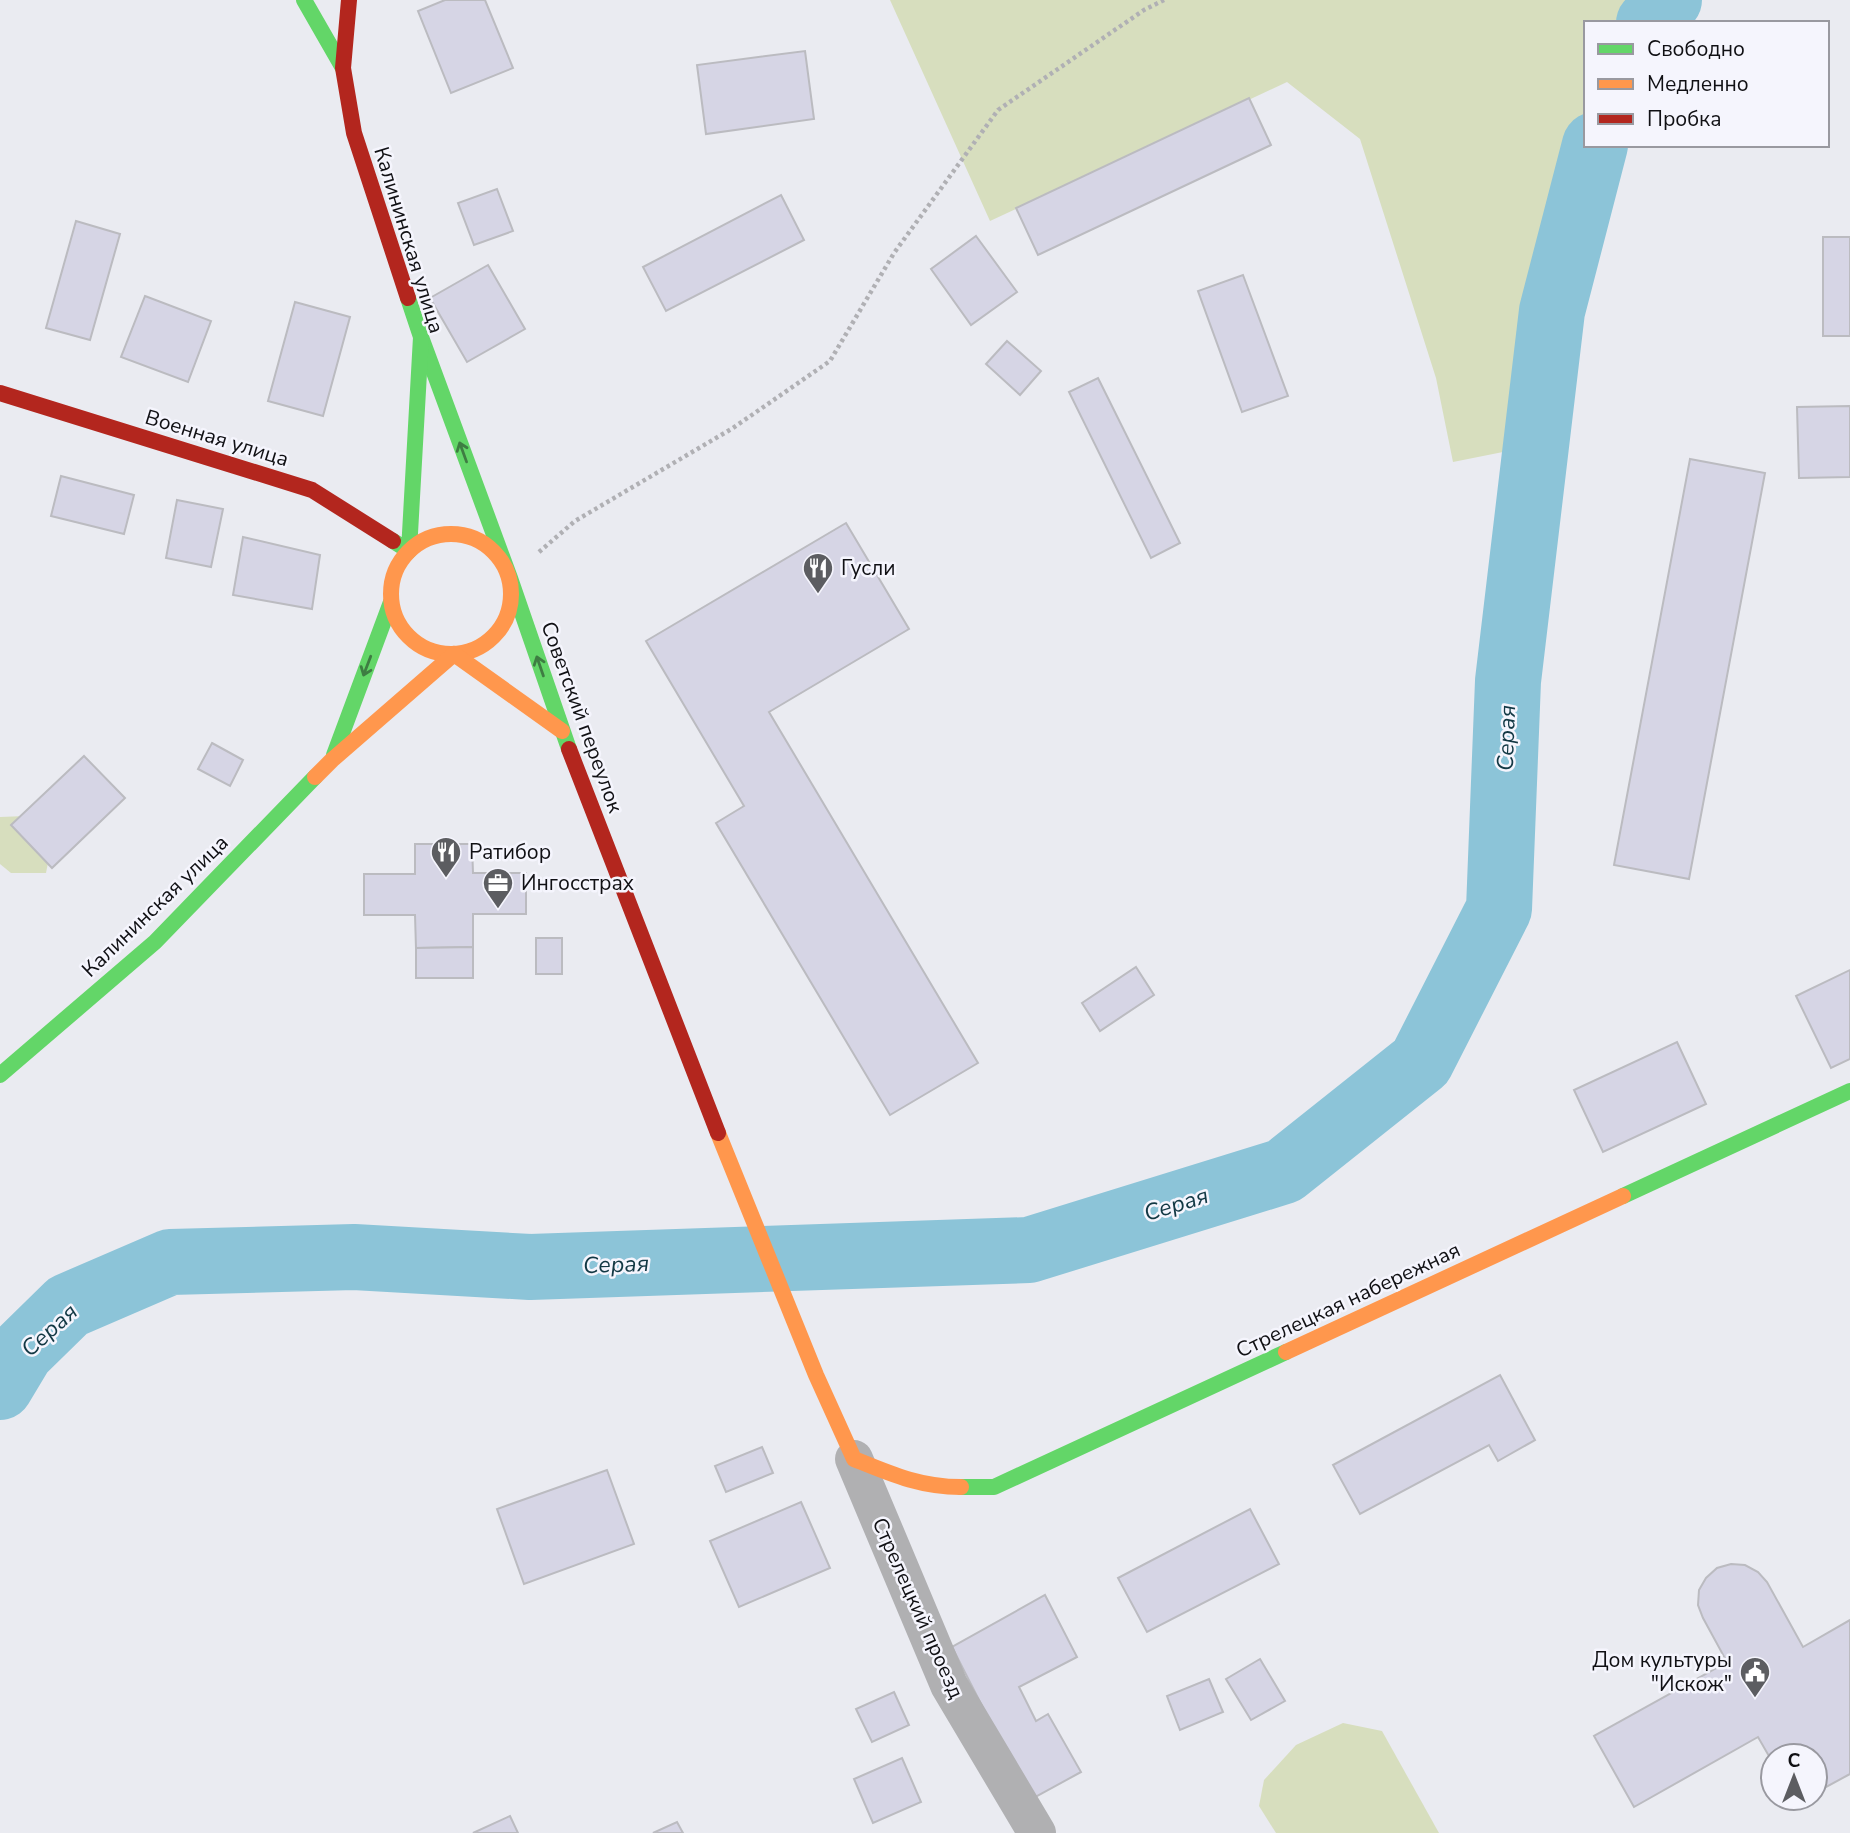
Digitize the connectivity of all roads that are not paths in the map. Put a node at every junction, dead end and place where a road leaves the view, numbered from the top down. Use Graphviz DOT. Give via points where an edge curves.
graph roads {
  1 [pos="304,0"];
  2 [pos="349,0"];
  3 [pos="343,68"];
  4 [pos="421,337"];
  5 [pos="0,393"];
  6 [pos="409,551"];
  7 [pos="510,578"];
  8 [pos="391,602"];
  9 [pos="454,654"];
  10 [pos="562,731"];
  11 [pos="332,760"];
  12 [pos="0,1075"];
  13 [pos="1850,1091"];
  14 [pos="816,1375"];
  15 [pos="854,1459"];
  16 [pos="1037,1833"];
  1 -- 3 [label="street"];
  2 -- 3 [label="street"];
  3 -- 4 [label="street, Калининская улица" via="354,133"];
  4 -- 6 [label="street, Калининская улица"];
  7 -- 4 [label="street, Советский переулок, one-way"];
  5 -- 6 [label="street, Военная улица" via="312,490"];
  6 -- 7 [label="street" via="436,535 467,536 494,551"];
  6 -- 8 [label="street" via="394,574"];
  7 -- 9 [label="street" via="509,614 500,629 471,651"];
  10 -- 7 [label="street, Советский переулок, one-way"];
  8 -- 9 [label="street" via="412,640 439,653"];
  8 -- 11 [label="street, one-way"];
  9 -- 10 [label="street"];
  9 -- 11 [label="street, Калининская улица"];
  10 -- 14 [label="street, Советский переулок"];
  11 -- 12 [label="street, Калининская улица" via="155,942"];
  13 -- 15 [label="street, Стрелецкая набережная" via="994,1487 945,1487 902,1479"];
  14 -- 15 [label="street, Стрелецкий проезд"];
  15 -- 16 [label="street, Стрелецкий проезд" via="949,1685"];
}
